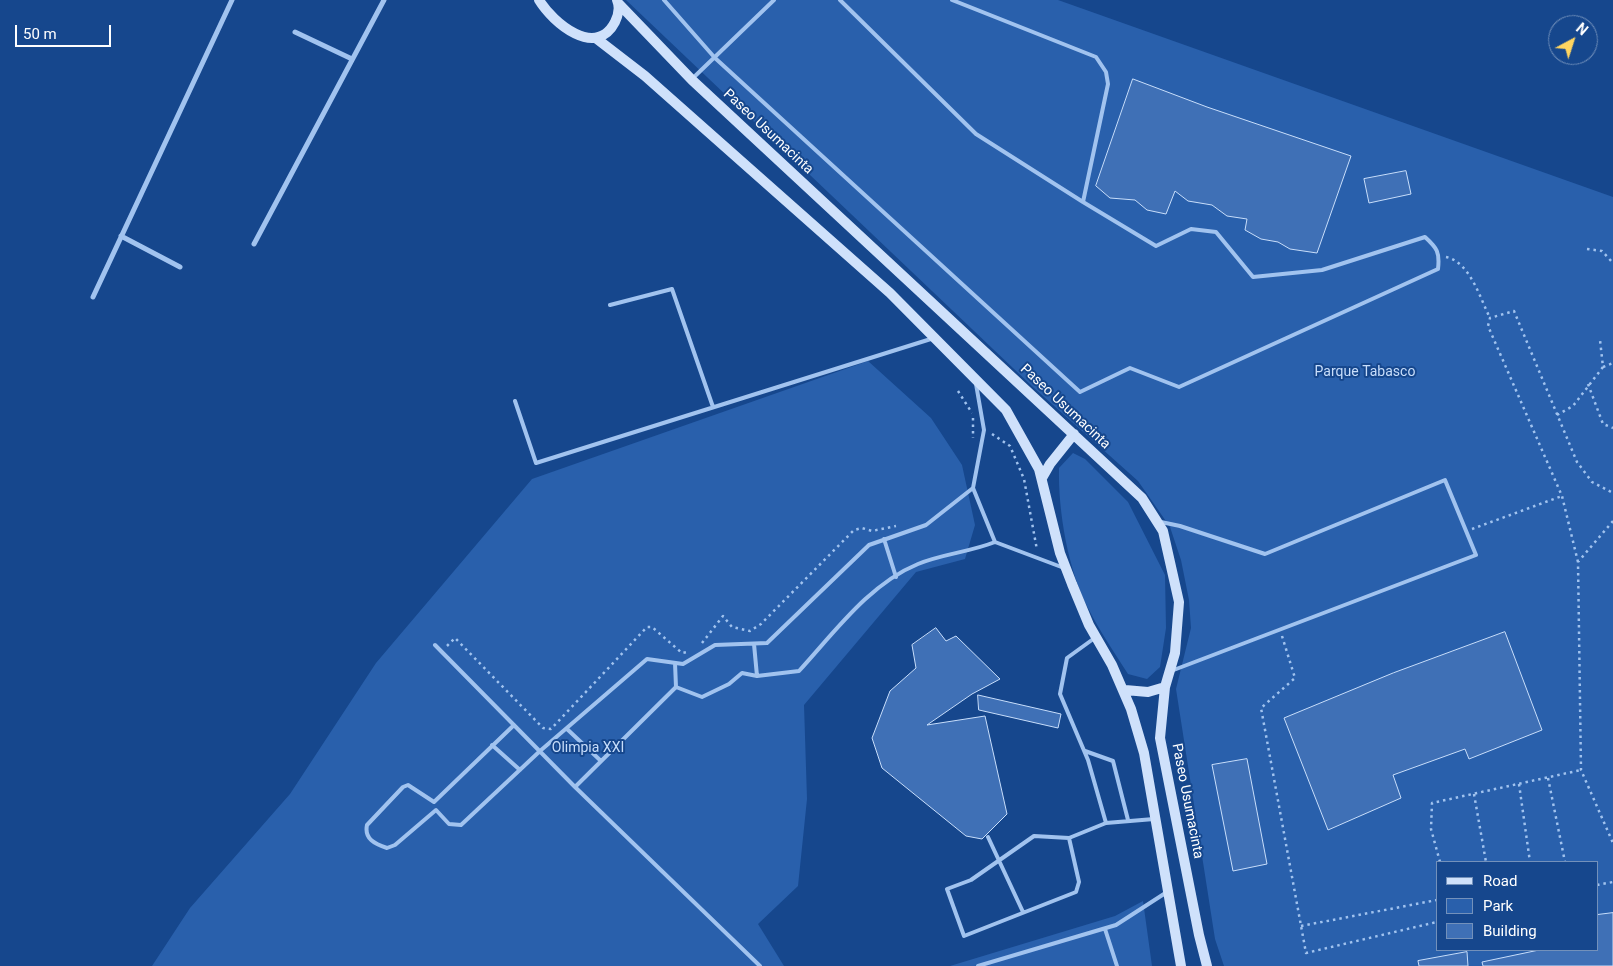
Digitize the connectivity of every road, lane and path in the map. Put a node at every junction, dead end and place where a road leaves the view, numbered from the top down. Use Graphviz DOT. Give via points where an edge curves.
graph roads {
  1 [pos="232,0"];
  2 [pos="384,0"];
  3 [pos="539,0"];
  4 [pos="664,0"];
  5 [pos="774,0"];
  6 [pos="840,0"];
  7 [pos="952,0"];
  8 [pos="618,2"];
  9 [pos="295,32"];
  10 [pos="597,39"];
  11 [pos="715,58"];
  12 [pos="352,59"];
  13 [pos="692,80"];
  14 [pos="1083,202"];
  15 [pos="121,236"];
  16 [pos="254,244"];
  17 [pos="1587,250"];
  18 [pos="1440,255"];
  19 [pos="1613,263"];
  20 [pos="180,267"];
  21 [pos="93,297"];
  22 [pos="610,305"];
  23 [pos="1490,318"];
  24 [pos="935,338"];
  25 [pos="1600,340"];
  26 [pos="1613,363"];
  27 [pos="1603,367"];
  28 [pos="975,379"];
  29 [pos="1588,384"];
  30 [pos="958,391"];
  31 [pos="515,401"];
  32 [pos="713,407"];
  33 [pos="1558,415"];
  34 [pos="1613,428"];
  35 [pos="984,430"];
  36 [pos="1074,434"];
  37 [pos="973,441"];
  38 [pos="1042,478"];
  39 [pos="973,488"];
  40 [pos="1613,493"];
  41 [pos="1562,496"];
  42 [pos="1613,521"];
  43 [pos="1157,522"];
  44 [pos="903,524"];
  45 [pos="1466,531"];
  46 [pos="884,539"];
  47 [pos="995,542"];
  48 [pos="1038,558"];
  49 [pos="1578,562"];
  50 [pos="1066,569"];
  51 [pos="896,577"];
  52 [pos="1280,630"];
  53 [pos="1096,637"];
  54 [pos="754,644"];
  55 [pos="435,645"];
  56 [pos="697,650"];
  57 [pos="441,651"];
  58 [pos="689,651"];
  59 [pos="675,663"];
  60 [pos="1169,672"];
  61 [pos="757,676"];
  62 [pos="676,688"];
  63 [pos="1165,688"];
  64 [pos="1124,690"];
  65 [pos="514,725"];
  66 [pos="567,729"];
  67 [pos="492,746"];
  68 [pos="1084,751"];
  69 [pos="540,752"];
  70 [pos="601,761"];
  71 [pos="520,770"];
  72 [pos="1581,770"];
  73 [pos="1548,778"];
  74 [pos="1520,784"];
  75 [pos="575,787"];
  76 [pos="1474,794"];
  77 [pos="434,802"];
  78 [pos="436,810"];
  79 [pos="1156,819"];
  80 [pos="1128,820"];
  81 [pos="1106,823"];
  82 [pos="988,836"];
  83 [pos="1069,838"];
  84 [pos="1613,843"];
  85 [pos="1440,861"];
  86 [pos="1486,861"];
  87 [pos="1530,861"];
  88 [pos="1565,861"];
  89 [pos="998,862"];
  90 [pos="1613,882"];
  91 [pos="1598,885"];
  92 [pos="1169,890"];
  93 [pos="1436,900"];
  94 [pos="1023,912"];
  95 [pos="1436,922"];
  96 [pos="1301,926"];
  97 [pos="1105,929"];
  98 [pos="760,966"];
  99 [pos="978,966"];
  100 [pos="1117,966"];
  101 [pos="1180,966"];
  102 [pos="1207,966"];
  1 -- 15 [label="street"];
  2 -- 12 [label="street"];
  3 -- 10 [label="main road" via="567,28"];
  4 -- 11 [label="lane"];
  5 -- 11 [label="lane"];
  6 -- 14 [label="lane" via="976,134"];
  7 -- 14 [label="lane" via="1096,57 1106,72 1108,84"];
  8 -- 10 [label="main road" via="616,21"];
  8 -- 13 [label="main road, Paseo Usumacinta"];
  9 -- 12 [label="street"];
  10 -- 24 [label="main road" via="653,83 890,293"];
  11 -- 13 [label="lane"];
  11 -- 18 [label="lane" via="1080,392 1130,368 1179,387 1438,269"];
  12 -- 16 [label="street"];
  13 -- 36 [label="main road, Paseo Usumacinta"];
  14 -- 18 [label="lane" via="1156,246 1191,228 1216,232 1253,278 1322,270 1424,238 1436,247"];
  15 -- 20 [label="street"];
  15 -- 21 [label="street"];
  17 -- 19 [label="path" via="1602,251"];
  18 -- 23 [label="path" via="1453,258 1466,270"];
  22 -- 32 [label="lane" via="672,289"];
  23 -- 33 [label="path" via="1514,311"];
  23 -- 41 [label="path" via="1488,326"];
  24 -- 28 [label="main road"];
  24 -- 32 [label="lane"];
  25 -- 27 [label="path"];
  26 -- 27 [label="path"];
  27 -- 29 [label="path"];
  28 -- 35 [label="lane"];
  28 -- 38 [label="main road" via="1006,410"];
  29 -- 33 [label="path" via="1573,406"];
  29 -- 34 [label="path" via="1603,424"];
  30 -- 37 [label="path" via="973,414"];
  31 -- 32 [label="lane" via="536,463"];
  33 -- 40 [label="path" via="1577,462 1592,482"];
  35 -- 39 [label="lane"];
  35 -- 48 [label="path" via="1010,446 1024,479"];
  36 -- 38 [label="main road"];
  36 -- 43 [label="main road, Paseo Usumacinta" via="1142,498"];
  38 -- 50 [label="main road"];
  39 -- 46 [label="lane" via="926,525"];
  39 -- 47 [label="lane"];
  41 -- 45 [label="path"];
  41 -- 49 [label="path"];
  42 -- 49 [label="path"];
  43 -- 45 [label="lane" via="1180,526 1265,554 1445,480"];
  43 -- 60 [label="main road, Paseo Usumacinta" via="1163,531 1179,602 1175,653"];
  44 -- 56 [label="path" via="872,531 854,530 761,624 750,631 732,627 723,616"];
  45 -- 52 [label="lane" via="1476,555"];
  46 -- 51 [label="lane"];
  46 -- 54 [label="lane" via="869,544 767,643"];
  47 -- 48 [label="lane"];
  47 -- 51 [label="lane" via="918,564"];
  48 -- 50 [label="lane"];
  49 -- 72 [label="path"];
  50 -- 53 [label="main road"];
  51 -- 61 [label="lane" via="876,589 799,671"];
  52 -- 60 [label="lane"];
  52 -- 96 [label="path" via="1295,678 1261,708"];
  53 -- 64 [label="main road"];
  53 -- 68 [label="lane" via="1067,658 1060,694"];
  54 -- 59 [label="lane" via="715,645 683,664"];
  54 -- 61 [label="lane"];
  55 -- 57 [label="lane"];
  57 -- 58 [label="path" via="456,638 543,728 551,729 647,627 652,627 682,653"];
  57 -- 65 [label="lane"];
  59 -- 62 [label="lane"];
  59 -- 66 [label="lane" via="647,659"];
  60 -- 63 [label="main road, Paseo Usumacinta"];
  61 -- 62 [label="lane" via="742,674 702,697"];
  62 -- 70 [label="lane"];
  63 -- 64 [label="main road" via="1148,692"];
  63 -- 102 [label="main road, Paseo Usumacinta" via="1160,738"];
  64 -- 79 [label="main road" via="1144,753"];
  65 -- 67 [label="lane"];
  65 -- 69 [label="lane"];
  66 -- 69 [label="lane"];
  66 -- 70 [label="lane"];
  67 -- 71 [label="lane"];
  67 -- 77 [label="lane"];
  68 -- 80 [label="lane" via="1113,761"];
  68 -- 81 [label="lane"];
  69 -- 71 [label="lane"];
  69 -- 75 [label="lane"];
  70 -- 75 [label="lane"];
  71 -- 78 [label="lane" via="461,825 449,824"];
  72 -- 73 [label="path"];
  72 -- 84 [label="path"];
  73 -- 74 [label="path"];
  73 -- 88 [label="path"];
  74 -- 76 [label="path"];
  74 -- 87 [label="path"];
  75 -- 98 [label="lane"];
  76 -- 85 [label="path" via="1432,803 1431,829"];
  76 -- 86 [label="path"];
  77 -- 78 [label="lane"];
  77 -- 78 [label="lane" via="408,785 367,825 366,830 372,842 387,848 395,845"];
  79 -- 80 [label="lane"];
  79 -- 92 [label="main road"];
  80 -- 81 [label="lane"];
  81 -- 83 [label="lane"];
  82 -- 89 [label="lane"];
  83 -- 89 [label="lane" via="1034,836"];
  83 -- 94 [label="lane" via="1079,882 1076,892"];
  89 -- 94 [label="lane"];
  89 -- 94 [label="lane" via="970,880 946,889 964,936"];
  90 -- 91 [label="path"];
  92 -- 97 [label="lane" via="1116,926"];
  92 -- 101 [label="main road"];
  93 -- 96 [label="path"];
  95 -- 96 [label="path" via="1306,953"];
  97 -- 99 [label="lane"];
  97 -- 100 [label="lane"];
}
